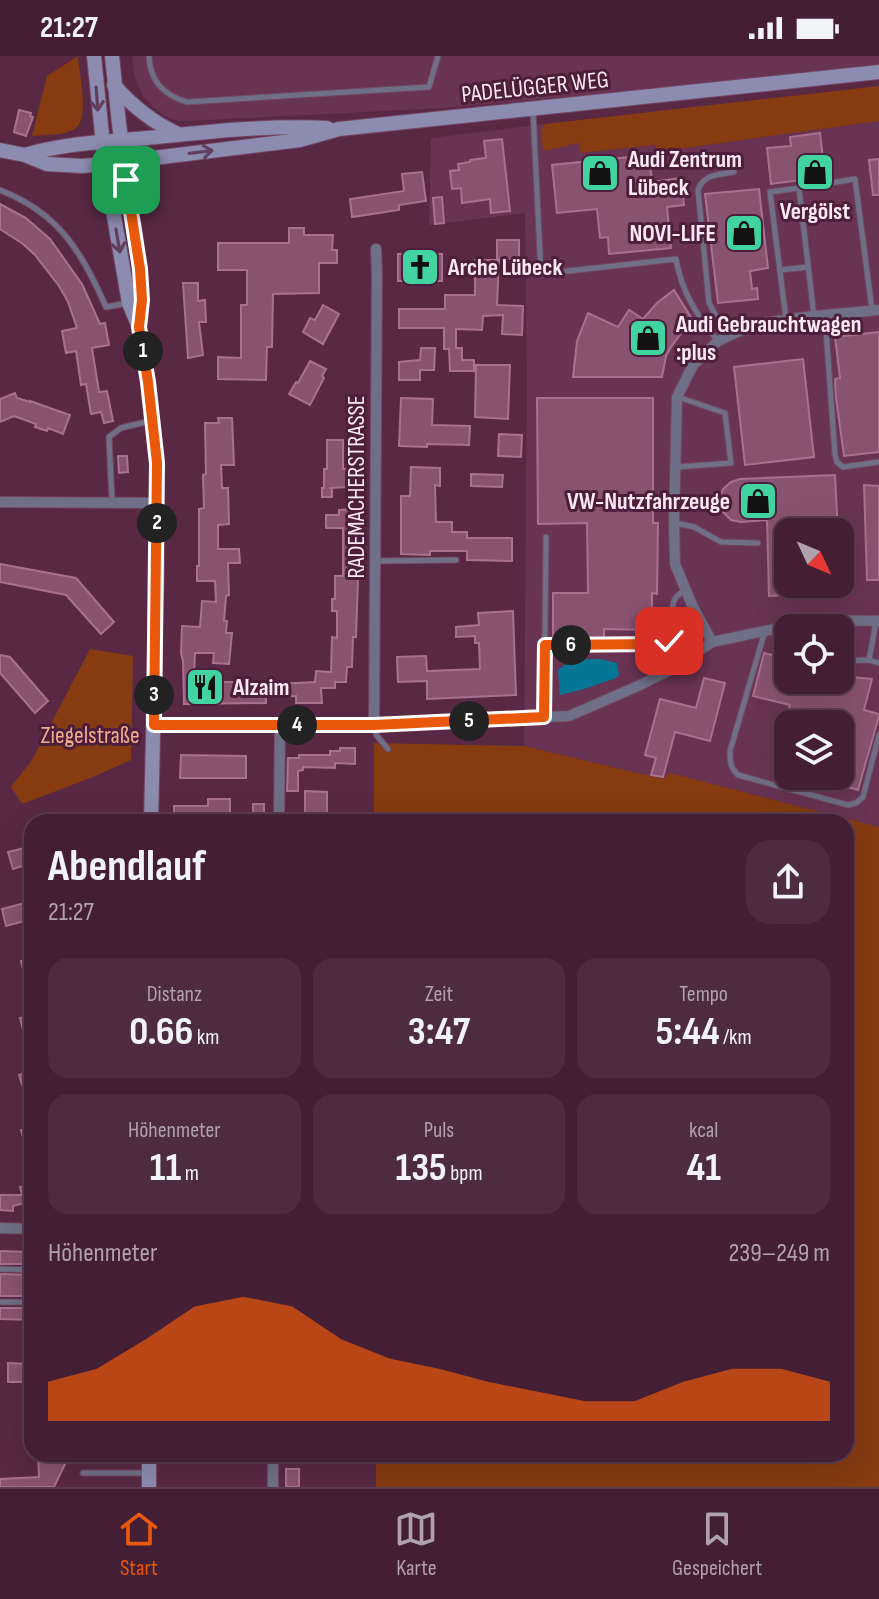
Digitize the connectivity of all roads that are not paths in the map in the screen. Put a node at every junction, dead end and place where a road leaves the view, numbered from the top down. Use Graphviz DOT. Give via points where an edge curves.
graph roads {
  1 [pos="94,56"];
  2 [pos="112,56"];
  3 [pos="149,56"];
  4 [pos="438,56"];
  5 [pos="879,72"];
  6 [pos="114,85"];
  7 [pos="533,110"];
  8 [pos="339,129"];
  9 [pos="178,135"];
  10 [pos="120,140"];
  11 [pos="102,142"];
  12 [pos="0,150"];
  13 [pos="25,155"];
  14 [pos="124,161"];
  15 [pos="105,164"];
  16 [pos="734,172"];
  17 [pos="799,188"];
  18 [pos="0,190"];
  19 [pos="376,249"];
  20 [pos="808,267"];
  21 [pos="780,270"];
  22 [pos="129,303"];
  23 [pos="876,311"];
  24 [pos="819,315"];
  25 [pos="786,320"];
  26 [pos="139,327"];
  27 [pos="734,333"];
  28 [pos="718,341"];
  29 [pos="677,397"];
  30 [pos="153,421"];
  31 [pos="879,462"];
  32 [pos="675,467"];
  33 [pos="0,502"];
  34 [pos="112,502"];
  35 [pos="157,503"];
  36 [pos="674,522"];
  37 [pos="546,537"];
  38 [pos="758,543"];
  39 [pos="456,560"];
  40 [pos="375,561"];
  41 [pos="686,591"];
  42 [pos="878,621"];
  43 [pos="765,630"];
  44 [pos="712,642"];
  45 [pos="545,645"];
  46 [pos="869,660"];
  47 [pos="854,661"];
  48 [pos="879,663"];
  49 [pos="544,717"];
  50 [pos="280,724"];
  51 [pos="154,725"];
  52 [pos="374,725"];
  53 [pos="879,735"];
  54 [pos="388,749"];
  55 [pos="151,814"];
  56 [pos="279,814"];
  57 [pos="0,1228"];
  58 [pos="24,1229"];
  59 [pos="0,1269"];
  60 [pos="24,1270"];
  61 [pos="0,1302"];
  62 [pos="24,1302"];
  63 [pos="273,1462"];
  64 [pos="83,1473"];
  65 [pos="149,1480"];
  66 [pos="273,1487"];
  1 -- 11 [label="main road, one-way"];
  2 -- 6 [label="main road"];
  3 -- 4 [label="lane" via="157,86 187,102 429,87"];
  5 -- 7 [label="main road, PADELÜGGER WEG"];
  6 -- 9 [label="main road" via="151,121"];
  6 -- 10 [label="main road"];
  7 -- 8 [label="main road, PADELÜGGER WEG"];
  7 -- 28 [label="lane" via="541,274 676,259 680,282"];
  8 -- 9 [label="main road, PADELÜGGER WEG"];
  14 -- 8 [label="main road, PADELÜGGER WEG, one-way" via="300,140"];
  9 -- 10 [label="main road, PADELÜGGER WEG"];
  10 -- 11 [label="main road, PADELÜGGER WEG"];
  10 -- 14 [label="main road"];
  11 -- 13 [label="main road, PADELÜGGER WEG"];
  11 -- 15 [label="main road"];
  12 -- 13 [label="main road, PADELÜGGER WEG"];
  13 -- 15 [label="main road, PADELÜGGER WEG" via="47,164"];
  14 -- 15 [label="main road, PADELÜGGER WEG"];
  14 -- 26 [label="main road" via="140,269"];
  15 -- 22 [label="main road, one-way"];
  16 -- 27 [label="lane" via="709,176 698,190 709,303"];
  17 -- 20 [label="lane"];
  17 -- 21 [label="lane" via="770,192"];
  17 -- 23 [label="lane" via="855,179"];
  18 -- 22 [label="lane" via="56,223 80,253 106,307"];
  19 -- 40 [label="street, RADEMACHERSTRASSE"];
  20 -- 21 [label="lane"];
  20 -- 24 [label="lane"];
  21 -- 25 [label="lane"];
  22 -- 26 [label="main road"];
  23 -- 24 [label="street"];
  24 -- 25 [label="street"];
  24 -- 31 [label="lane" via="837,462 843,467"];
  25 -- 27 [label="street"];
  26 -- 30 [label="main road"];
  27 -- 28 [label="street"];
  28 -- 29 [label="street" via="693,365"];
  29 -- 32 [label="street"];
  29 -- 32 [label="lane" via="725,413 731,463"];
  30 -- 34 [label="lane" via="121,428 109,437"];
  30 -- 35 [label="main road"];
  32 -- 36 [label="street"];
  33 -- 34 [label="street"];
  34 -- 35 [label="street"];
  35 -- 51 [label="main road"];
  36 -- 38 [label="lane" via="721,542"];
  36 -- 41 [label="street" via="675,564"];
  37 -- 45 [label="lane"];
  39 -- 40 [label="lane"];
  40 -- 52 [label="street, RADEMACHERSTRASSE"];
  41 -- 44 [label="street"];
  41 -- 45 [label="lane" via="673,602 669,641"];
  42 -- 43 [label="street" via="817,620"];
  42 -- 46 [label="lane"];
  43 -- 44 [label="street"];
  43 -- 53 [label="lane" via="730,751 738,775 856,803 863,797"];
  44 -- 49 [label="street" via="638,686 569,716"];
  45 -- 49 [label="lane"];
  46 -- 47 [label="lane"];
  46 -- 48 [label="lane"];
  49 -- 52 [label="street"];
  50 -- 51 [label="street"];
  50 -- 52 [label="street"];
  50 -- 56 [label="street"];
  51 -- 55 [label="main road"];
  52 -- 54 [label="lane"];
  57 -- 58 [label="street"];
  59 -- 60 [label="lane"];
  61 -- 62 [label="lane"];
  63 -- 66 [label="street"];
  64 -- 65 [label="lane"];
}
